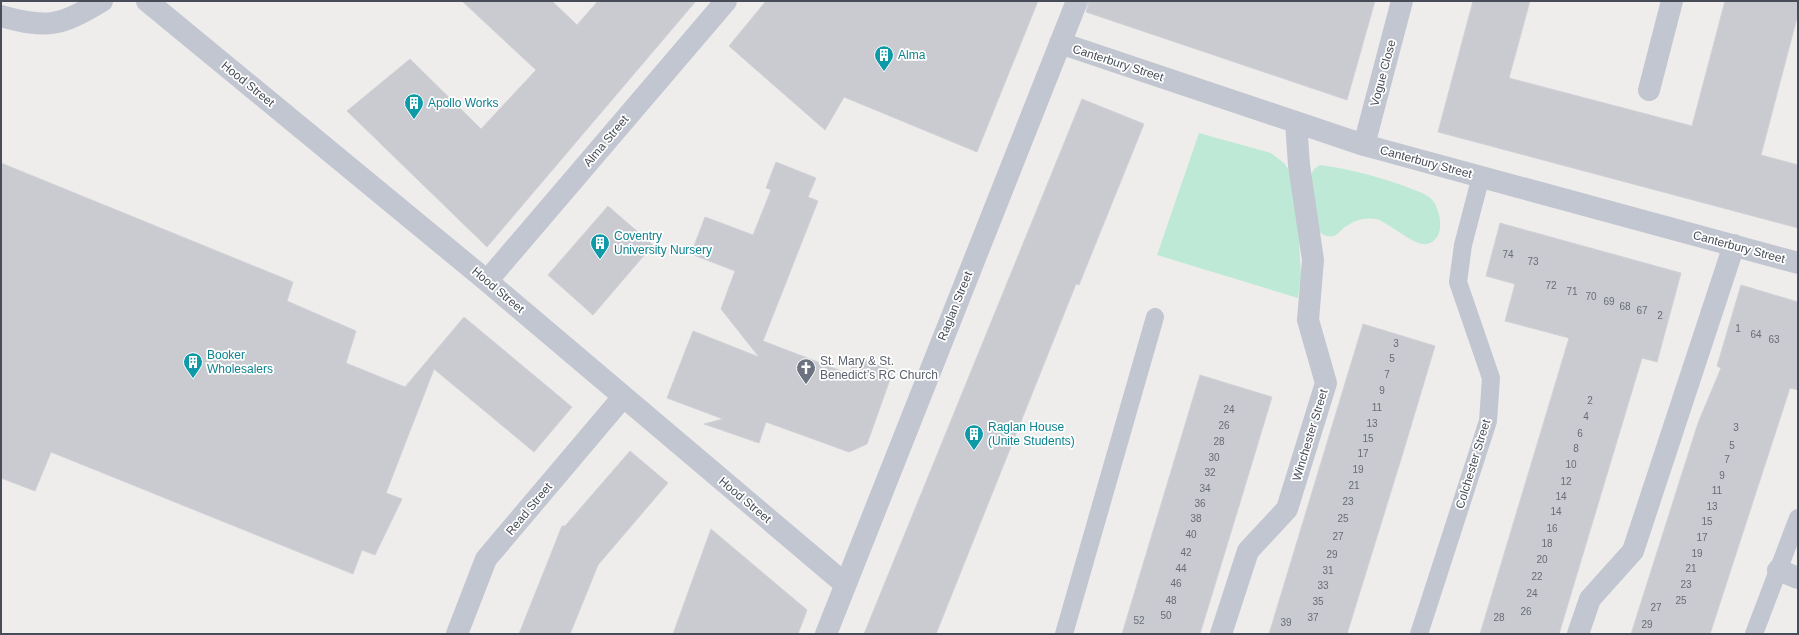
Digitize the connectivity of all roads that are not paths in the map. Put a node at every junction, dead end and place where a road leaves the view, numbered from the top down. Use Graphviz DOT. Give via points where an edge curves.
graph roads {
  1 [pos="102,1"];
  2 [pos="147,1"];
  3 [pos="726,1"];
  4 [pos="1077,1"];
  5 [pos="1402,1"];
  6 [pos="1672,1"];
  7 [pos="1,16"];
  8 [pos="1060,43"];
  9 [pos="1649,90"];
  10 [pos="1296,122"];
  11 [pos="1364,145"];
  12 [pos="1481,176"];
  13 [pos="1734,246"];
  14 [pos="1798,263"];
  15 [pos="487,281"];
  16 [pos="1155,317"];
  17 [pos="624,397"];
  18 [pos="1798,518"];
  19 [pos="1778,570"];
  20 [pos="1798,578"];
  21 [pos="844,584"];
  22 [pos="457,634"];
  23 [pos="826,634"];
  24 [pos="1064,634"];
  25 [pos="1220,634"];
  26 [pos="1419,634"];
  27 [pos="1578,634"];
  28 [pos="1754,634"];
  1 -- 7 [label="street" via="59,23 23,22"];
  2 -- 15 [label="street, Hood Street"];
  3 -- 15 [label="street, Alma Street"];
  4 -- 8 [label="street, Raglan Street"];
  5 -- 11 [label="street, Vogue Close"];
  6 -- 9 [label="street"];
  8 -- 10 [label="street, Canterbury Street"];
  8 -- 21 [label="street, Raglan Street"];
  10 -- 11 [label="street, Canterbury Street"];
  10 -- 25 [label="street, Winchester Street" via="1299,164 1313,260 1308,320 1326,383 1287,509 1248,551"];
  11 -- 12 [label="street, Canterbury Street"];
  12 -- 13 [label="street, Canterbury Street"];
  12 -- 26 [label="lane, Colchester Street" via="1463,245 1458,282 1491,378 1488,421"];
  13 -- 14 [label="street, Canterbury Street"];
  13 -- 27 [label="street" via="1633,551 1590,599"];
  15 -- 17 [label="street, Hood Street"];
  16 -- 24 [label="lane"];
  17 -- 21 [label="street, Hood Street"];
  17 -- 22 [label="street, Read Street" via="486,559"];
  18 -- 19 [label="lane"];
  19 -- 20 [label="street"];
  19 -- 28 [label="lane"];
  21 -- 23 [label="street, Raglan Street"];
}
